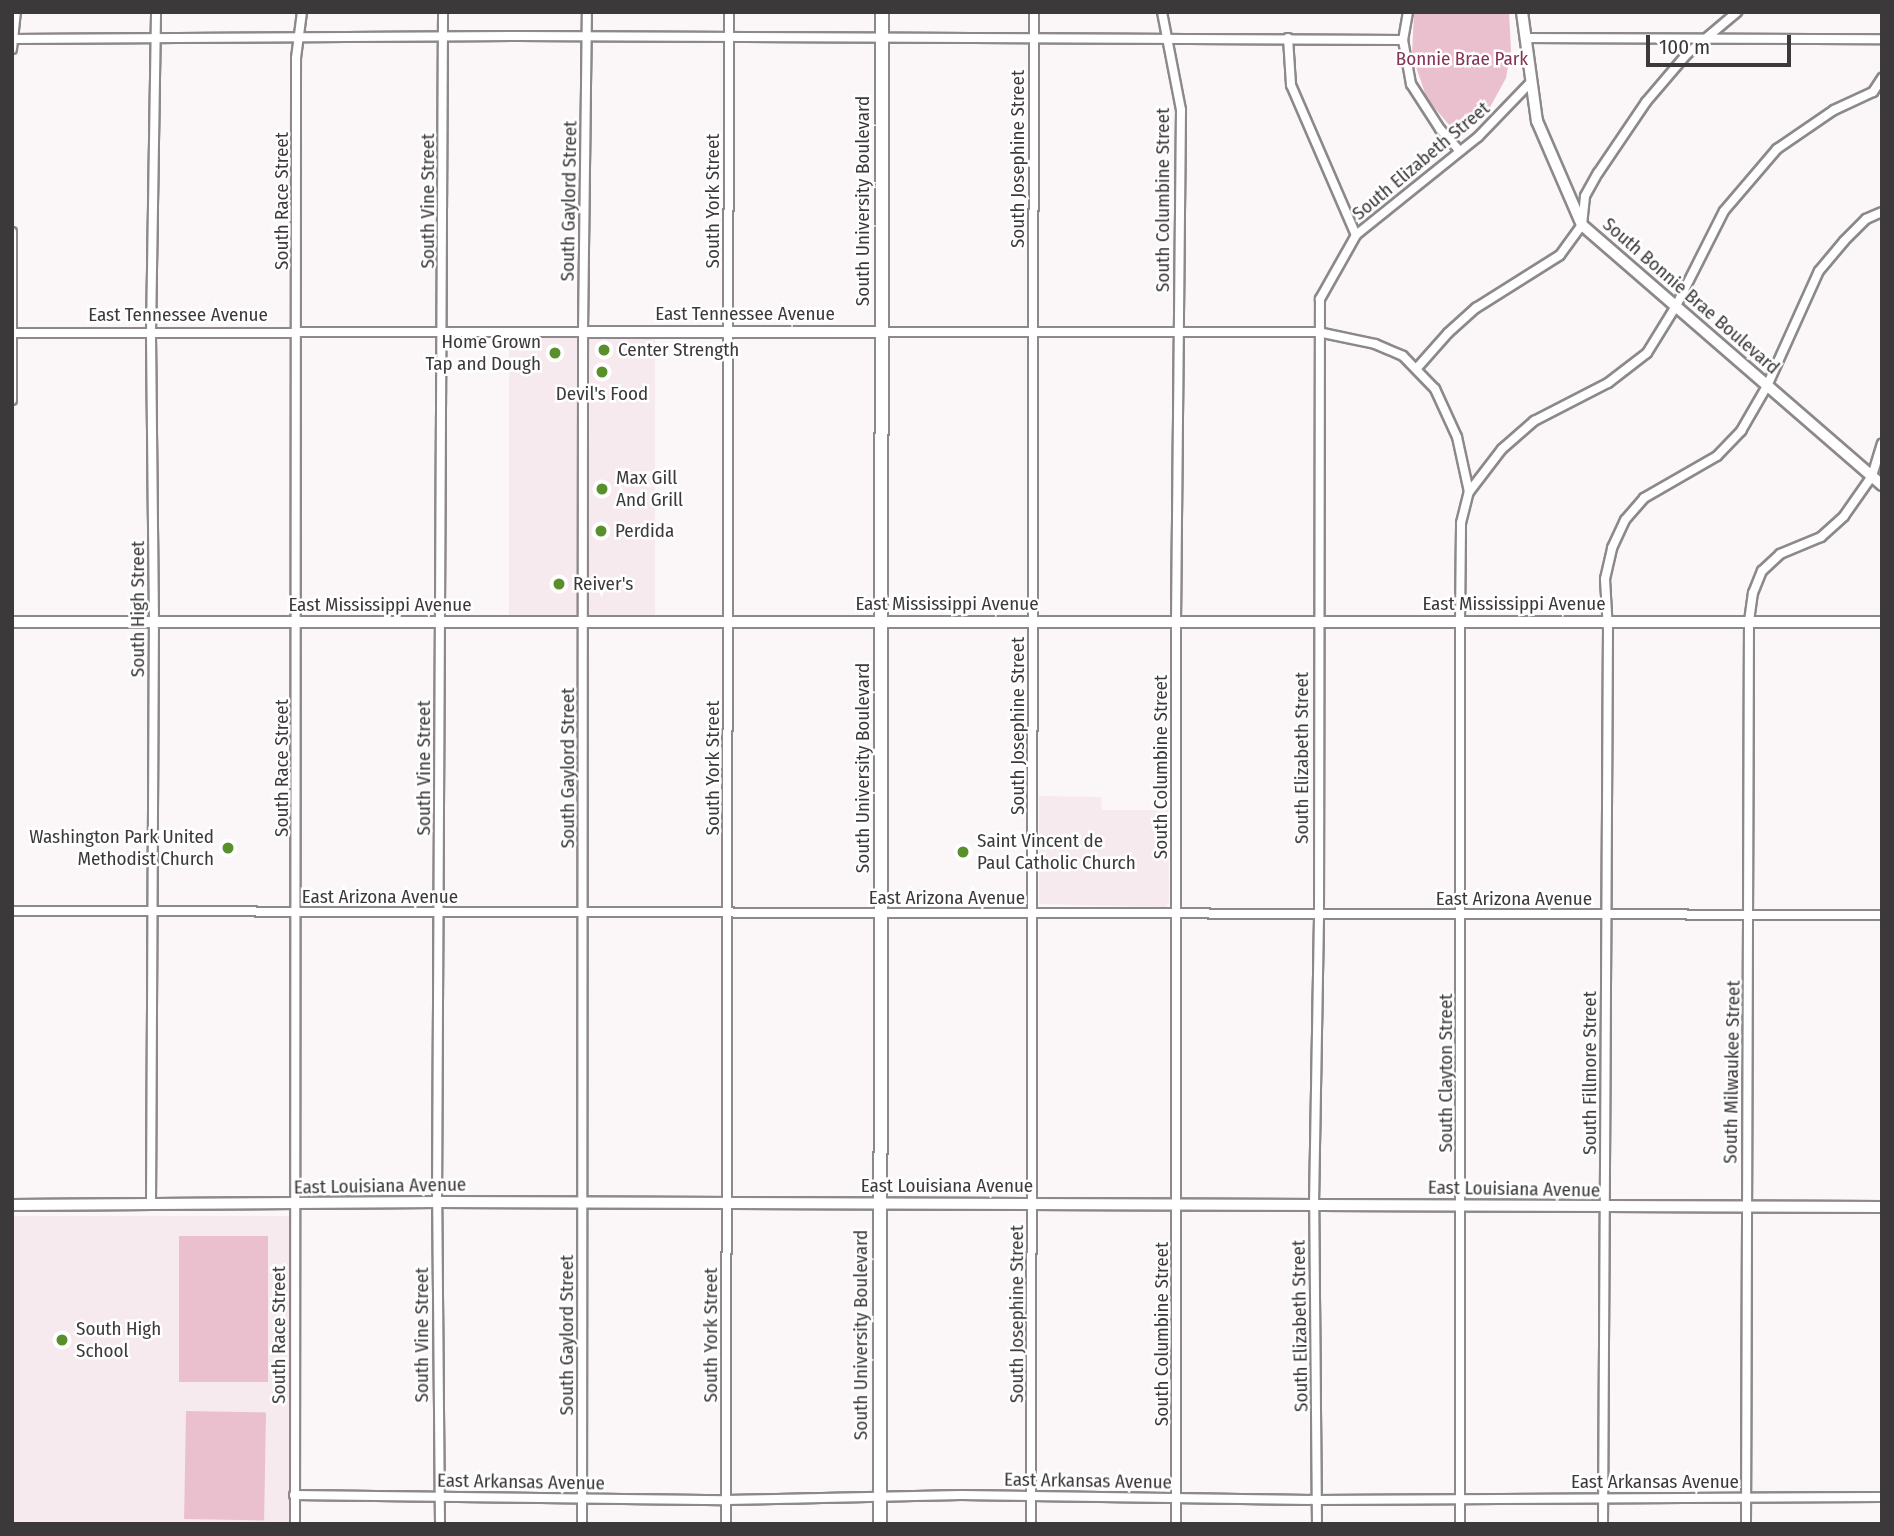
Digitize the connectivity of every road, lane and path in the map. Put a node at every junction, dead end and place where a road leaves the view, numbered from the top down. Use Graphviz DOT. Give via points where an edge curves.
graph roads {
  1 [pos="16,12"];
  2 [pos="156,12"];
  3 [pos="302,12"];
  4 [pos="443,12"];
  5 [pos="587,12"];
  6 [pos="729,12"];
  7 [pos="882,12"];
  8 [pos="1034,12"];
  9 [pos="1162,12"];
  10 [pos="1408,12"];
  11 [pos="1522,12"];
  12 [pos="1737,12"];
  13 [pos="443,37"];
  14 [pos="587,37"];
  15 [pos="1169,37"];
  16 [pos="299,38"];
  17 [pos="729,38"];
  18 [pos="882,38"];
  19 [pos="1034,38"];
  20 [pos="1288,38"];
  21 [pos="1526,38"];
  22 [pos="1709,38"];
  23 [pos="13,39"];
  24 [pos="156,39"];
  25 [pos="1882,39"];
  26 [pos="1403,40"];
  27 [pos="12,49"];
  28 [pos="1882,78"];
  29 [pos="1530,83"];
  30 [pos="1460,150"];
  31 [pos="1882,212"];
  32 [pos="1582,225"];
  33 [pos="12,232"];
  34 [pos="1356,235"];
  35 [pos="1675,306"];
  36 [pos="1034,331"];
  37 [pos="1179,331"];
  38 [pos="443,332"];
  39 [pos="583,332"];
  40 [pos="729,332"];
  41 [pos="882,332"];
  42 [pos="1318,332"];
  43 [pos="13,333"];
  44 [pos="151,333"];
  45 [pos="298,333"];
  46 [pos="1417,368"];
  47 [pos="1768,386"];
  48 [pos="12,400"];
  49 [pos="1882,443"];
  50 [pos="1872,476"];
  51 [pos="1882,485"];
  52 [pos="1469,492"];
  53 [pos="1608,621"];
  54 [pos="1749,621"];
  55 [pos="12,622"];
  56 [pos="154,622"];
  57 [pos="297,622"];
  58 [pos="441,622"];
  59 [pos="728,622"];
  60 [pos="883,622"];
  61 [pos="1034,622"];
  62 [pos="1176,622"];
  63 [pos="1318,622"];
  64 [pos="1460,622"];
  65 [pos="1882,622"];
  66 [pos="583,623"];
  67 [pos="12,911"];
  68 [pos="154,912"];
  69 [pos="298,912"];
  70 [pos="439,912"];
  71 [pos="584,913"];
  72 [pos="729,913"];
  73 [pos="882,914"];
  74 [pos="1033,914"];
  75 [pos="1177,914"];
  76 [pos="1319,914"];
  77 [pos="1462,914"];
  78 [pos="1605,915"];
  79 [pos="1749,915"];
  80 [pos="1882,915"];
  81 [pos="437,1202"];
  82 [pos="583,1203"];
  83 [pos="727,1203"];
  84 [pos="1034,1203"];
  85 [pos="1179,1203"];
  86 [pos="1314,1203"];
  87 [pos="295,1204"];
  88 [pos="880,1204"];
  89 [pos="12,1205"];
  90 [pos="151,1205"];
  91 [pos="1461,1205"];
  92 [pos="1606,1207"];
  93 [pos="1746,1207"];
  94 [pos="1882,1207"];
  95 [pos="294,1495"];
  96 [pos="1031,1495"];
  97 [pos="439,1496"];
  98 [pos="880,1497"];
  99 [pos="1746,1497"];
  100 [pos="1882,1497"];
  101 [pos="582,1498"];
  102 [pos="1176,1498"];
  103 [pos="1461,1498"];
  104 [pos="1602,1499"];
  105 [pos="726,1500"];
  106 [pos="1317,1500"];
  107 [pos="295,1524"];
  108 [pos="440,1524"];
  109 [pos="582,1524"];
  110 [pos="726,1524"];
  111 [pos="880,1524"];
  112 [pos="1031,1524"];
  113 [pos="1176,1524"];
  114 [pos="1317,1524"];
  115 [pos="1460,1524"];
  116 [pos="1603,1524"];
  117 [pos="1746,1524"];
  1 -- 23 [label="street"];
  2 -- 24 [label="street, South High Street"];
  3 -- 16 [label="street, South Race Street"];
  4 -- 13 [label="street, South Vine Street"];
  5 -- 14 [label="street, South Gaylord Street"];
  6 -- 17 [label="street, South York Street"];
  7 -- 18 [label="main road, South University Boulevard"];
  8 -- 19 [label="street, South Josephine Street"];
  9 -- 15 [label="street, South Columbine Street"];
  10 -- 26 [label="street"];
  11 -- 21 [label="street, South Bonnie Brae Boulevard"];
  12 -- 22 [label="street"];
  13 -- 14 [label="street"];
  13 -- 16 [label="street"];
  13 -- 38 [label="street, South Vine Street"];
  14 -- 17 [label="street"];
  14 -- 39 [label="street, South Gaylord Street"];
  15 -- 19 [label="street"];
  15 -- 20 [label="street"];
  15 -- 37 [label="street, South Columbine Street" via="1181,110"];
  16 -- 24 [label="street"];
  16 -- 45 [label="street, South Race Street"];
  17 -- 18 [label="street"];
  17 -- 40 [label="street, South York Street"];
  18 -- 19 [label="street"];
  18 -- 41 [label="main road, South University Boulevard"];
  19 -- 36 [label="street, South Josephine Street"];
  20 -- 26 [label="street"];
  20 -- 34 [label="street" via="1291,85"];
  21 -- 22 [label="street"];
  21 -- 29 [label="street, South Bonnie Brae Boulevard"];
  22 -- 25 [label="street"];
  22 -- 32 [label="street" via="1686,55 1609,154 1585,196"];
  23 -- 24 [label="street"];
  23 -- 27 [label="street"];
  24 -- 44 [label="street, South High Street"];
  26 -- 30 [label="street" via="1406,71 1420,101"];
  28 -- 35 [label="street" via="1873,92 1834,110 1777,149 1724,211"];
  29 -- 30 [label="street, South Elizabeth Street" via="1500,118"];
  29 -- 32 [label="street, South Bonnie Brae Boulevard" via="1552,161"];
  30 -- 34 [label="street, South Elizabeth Street"];
  31 -- 47 [label="street, South Fillmore Street" via="1866,219 1819,271"];
  32 -- 35 [label="street, South Bonnie Brae Boulevard"];
  32 -- 46 [label="street" via="1560,256 1476,309"];
  33 -- 43 [label="street"];
  34 -- 42 [label="street, South Elizabeth Street" via="1320,299"];
  35 -- 47 [label="street, South Bonnie Brae Boulevard"];
  35 -- 52 [label="street" via="1647,353 1630,369 1534,421 1502,449"];
  36 -- 37 [label="street, East Tennessee Avenue"];
  36 -- 41 [label="street, East Tennessee Avenue"];
  36 -- 61 [label="street, South Josephine Street"];
  37 -- 42 [label="street, East Tennessee Avenue"];
  37 -- 62 [label="street, South Columbine Street"];
  38 -- 39 [label="street, East Tennessee Avenue"];
  38 -- 45 [label="street, East Tennessee Avenue"];
  38 -- 58 [label="street, South Vine Street"];
  39 -- 40 [label="street, East Tennessee Avenue"];
  39 -- 66 [label="street, South Gaylord Street"];
  40 -- 41 [label="street, East Tennessee Avenue"];
  40 -- 59 [label="street, South York Street"];
  41 -- 60 [label="main road, South University Boulevard"];
  42 -- 46 [label="street, East Tennessee Avenue" via="1374,344 1403,356"];
  42 -- 63 [label="street, South Elizabeth Street"];
  43 -- 44 [label="street, East Tennessee Avenue"];
  43 -- 48 [label="street"];
  44 -- 45 [label="street, East Tennessee Avenue"];
  44 -- 56 [label="street, South High Street"];
  45 -- 57 [label="street, South Race Street"];
  46 -- 52 [label="street, East Tennessee Avenue" via="1444,404"];
  47 -- 50 [label="street, South Bonnie Brae Boulevard"];
  47 -- 53 [label="street, South Fillmore Street" via="1741,430 1717,456 1644,498 1625,520 1605,579"];
  49 -- 50 [label="street, South Milwaukee Street"];
  50 -- 51 [label="street, South Bonnie Brae Boulevard"];
  50 -- 54 [label="street, South Milwaukee Street" via="1859,499 1821,537 1780,554 1762,571"];
  52 -- 64 [label="street, South Clayton Street" via="1461,523"];
  53 -- 54 [label="street, East Mississippi Avenue"];
  53 -- 64 [label="street, East Mississippi Avenue"];
  53 -- 78 [label="street, South Fillmore Street"];
  54 -- 65 [label="street, East Mississippi Avenue"];
  54 -- 79 [label="street, South Milwaukee Street"];
  55 -- 56 [label="street, East Mississippi Avenue"];
  56 -- 57 [label="street, East Mississippi Avenue"];
  56 -- 68 [label="street, South High Street"];
  57 -- 58 [label="street, East Mississippi Avenue"];
  57 -- 69 [label="street, South Race Street"];
  58 -- 66 [label="street, East Mississippi Avenue"];
  58 -- 70 [label="street, South Vine Street"];
  59 -- 60 [label="street, East Mississippi Avenue"];
  59 -- 66 [label="street, East Mississippi Avenue"];
  59 -- 72 [label="street, South York Street"];
  60 -- 61 [label="street, East Mississippi Avenue"];
  60 -- 73 [label="main road, South University Boulevard"];
  61 -- 62 [label="street, East Mississippi Avenue"];
  61 -- 74 [label="street, South Josephine Street"];
  62 -- 63 [label="street, East Mississippi Avenue"];
  62 -- 75 [label="street, South Columbine Street"];
  63 -- 64 [label="street, East Mississippi Avenue"];
  63 -- 76 [label="street, South Elizabeth Street"];
  64 -- 77 [label="street, South Clayton Street"];
  66 -- 71 [label="street, South Gaylord Street"];
  67 -- 68 [label="street, East Arizona Avenue"];
  68 -- 69 [label="street, East Arizona Avenue"];
  68 -- 90 [label="street, South High Street"];
  69 -- 70 [label="street, East Arizona Avenue"];
  69 -- 87 [label="street, South Race Street"];
  70 -- 71 [label="street, East Arizona Avenue"];
  70 -- 81 [label="street, South Vine Street"];
  71 -- 72 [label="street, East Arizona Avenue"];
  71 -- 82 [label="street, South Gaylord Street"];
  72 -- 73 [label="street, East Arizona Avenue"];
  72 -- 83 [label="street, South York Street"];
  73 -- 74 [label="street, East Arizona Avenue"];
  73 -- 88 [label="main road, South University Boulevard"];
  74 -- 75 [label="street, East Arizona Avenue"];
  74 -- 84 [label="street, South Josephine Street"];
  75 -- 76 [label="street, East Arizona Avenue"];
  75 -- 85 [label="street, South Columbine Street"];
  76 -- 77 [label="street, East Arizona Avenue"];
  76 -- 86 [label="street, South Elizabeth Street"];
  77 -- 78 [label="street, East Arizona Avenue"];
  77 -- 91 [label="street, South Clayton Street"];
  78 -- 79 [label="street, East Arizona Avenue"];
  78 -- 92 [label="street, South Fillmore Street"];
  79 -- 80 [label="street, East Arizona Avenue"];
  79 -- 93 [label="street, South Milwaukee Street"];
  81 -- 82 [label="street, East Louisiana Avenue"];
  81 -- 87 [label="street, East Louisiana Avenue"];
  81 -- 97 [label="street, South Vine Street"];
  82 -- 83 [label="street, East Louisiana Avenue"];
  82 -- 101 [label="street, South Gaylord Street"];
  83 -- 88 [label="street, East Louisiana Avenue"];
  83 -- 105 [label="street, South York Street"];
  84 -- 85 [label="street, East Louisiana Avenue"];
  84 -- 88 [label="street, East Louisiana Avenue"];
  84 -- 96 [label="street, South Josephine Street"];
  85 -- 86 [label="street, East Louisiana Avenue"];
  85 -- 102 [label="street, South Columbine Street"];
  86 -- 91 [label="street, East Louisiana Avenue"];
  86 -- 106 [label="street, South Elizabeth Street"];
  87 -- 90 [label="street, East Louisiana Avenue"];
  87 -- 95 [label="street, South Race Street"];
  88 -- 98 [label="main road, South University Boulevard"];
  89 -- 90 [label="street, East Louisiana Avenue"];
  91 -- 92 [label="street, East Louisiana Avenue"];
  91 -- 103 [label="street, South Clayton Street"];
  92 -- 93 [label="street, East Louisiana Avenue"];
  92 -- 104 [label="street, South Fillmore Street"];
  93 -- 94 [label="street, East Louisiana Avenue"];
  93 -- 99 [label="street, South Milwaukee Street"];
  95 -- 97 [label="street, East Arkansas Avenue"];
  95 -- 107 [label="street, South Race Street"];
  96 -- 98 [label="street, East Arkansas Avenue"];
  96 -- 102 [label="street, East Arkansas Avenue"];
  96 -- 112 [label="street, South Josephine Street"];
  97 -- 101 [label="street, East Arkansas Avenue"];
  97 -- 108 [label="street, South Vine Street"];
  98 -- 105 [label="street, East Arkansas Avenue"];
  98 -- 111 [label="main road, South University Boulevard"];
  99 -- 100 [label="street, East Arkansas Avenue"];
  99 -- 104 [label="street, East Arkansas Avenue"];
  99 -- 117 [label="street, South Milwaukee Street"];
  101 -- 105 [label="street, East Arkansas Avenue"];
  101 -- 109 [label="street, South Gaylord Street"];
  102 -- 106 [label="street, East Arkansas Avenue"];
  102 -- 113 [label="street, South Columbine Street"];
  103 -- 104 [label="street, East Arkansas Avenue"];
  103 -- 106 [label="street, East Arkansas Avenue"];
  103 -- 115 [label="street, South Clayton Street"];
  104 -- 116 [label="street, South Fillmore Street"];
  105 -- 110 [label="street, South York Street"];
  106 -- 114 [label="street, South Elizabeth Street"];
}
